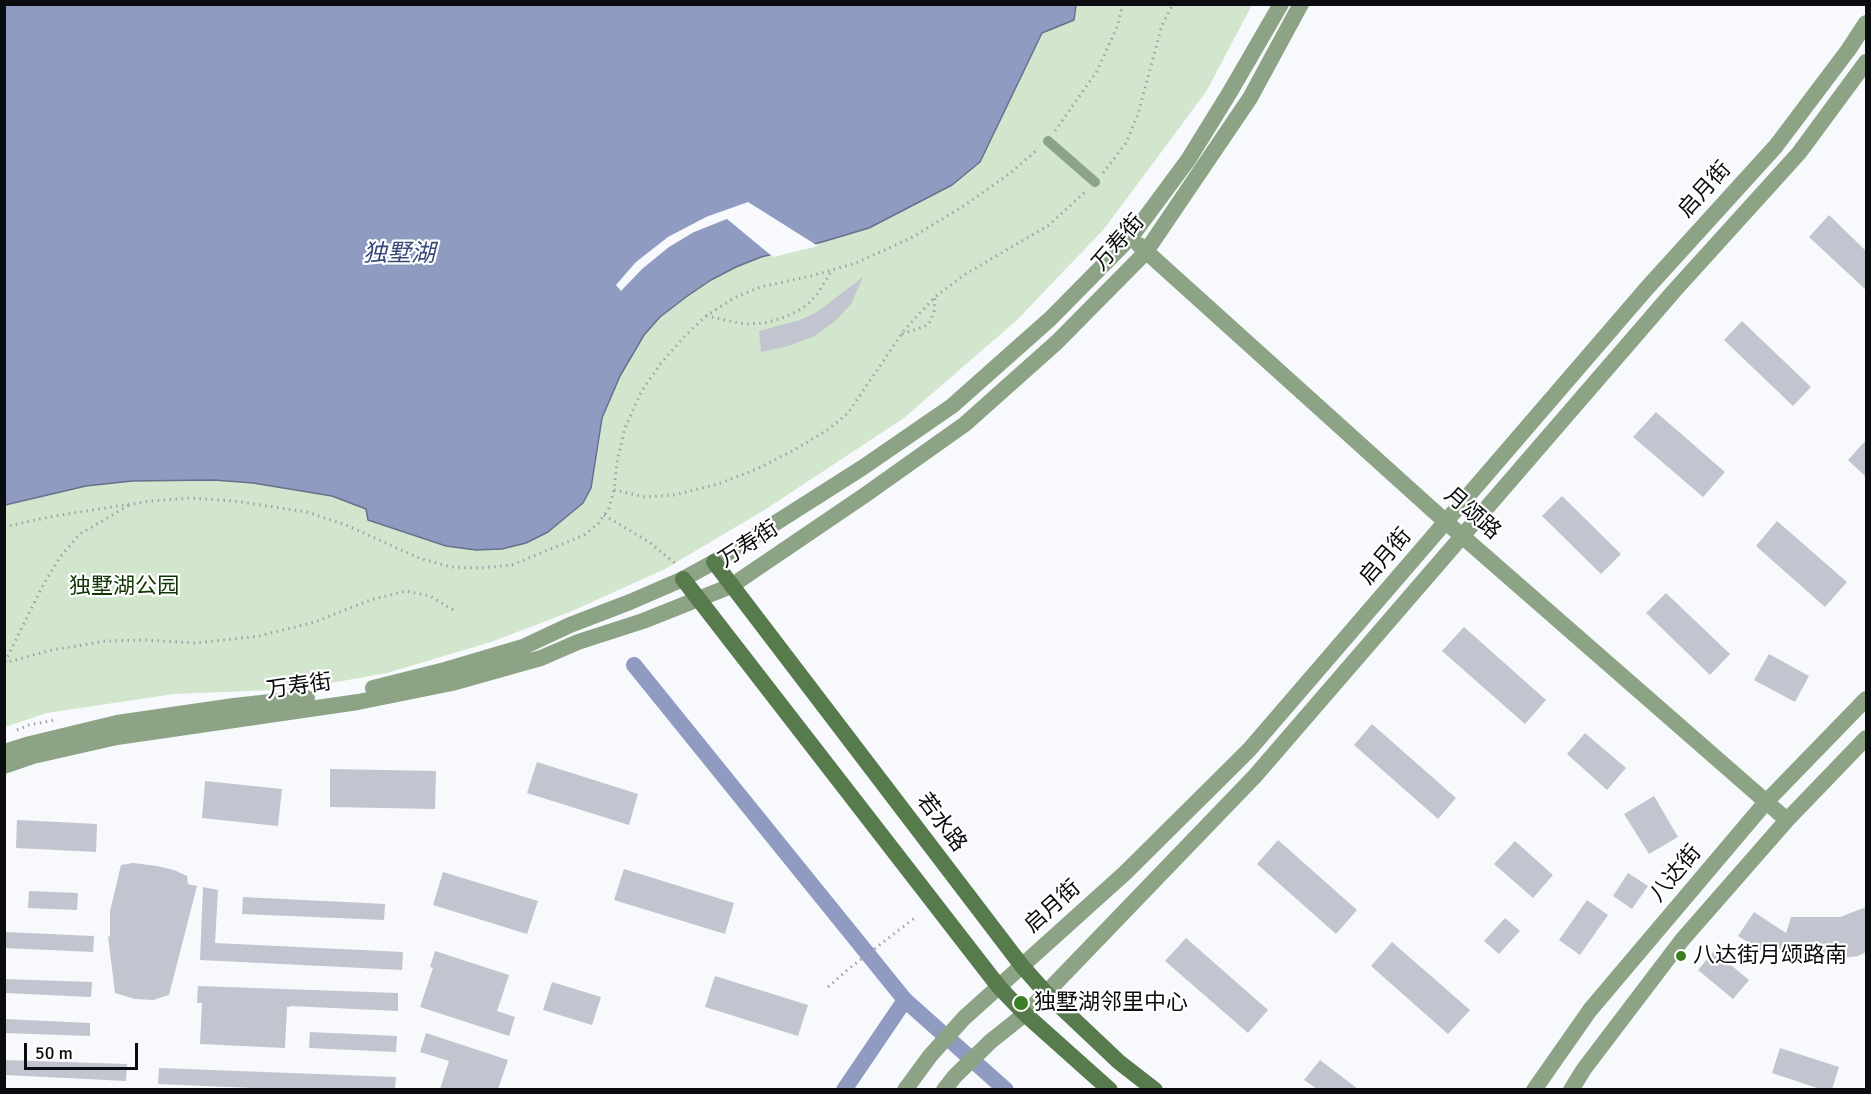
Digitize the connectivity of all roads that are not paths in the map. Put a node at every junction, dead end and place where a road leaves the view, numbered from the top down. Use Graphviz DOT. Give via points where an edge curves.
graph roads {
  1 [pos="1281,4"];
  2 [pos="1301,4"];
  3 [pos="1866,23"];
  4 [pos="1866,62"];
  5 [pos="1048,141"];
  6 [pos="1095,182"];
  7 [pos="1131,237"];
  8 [pos="1145,253"];
  9 [pos="1446,522"];
  10 [pos="1462,535"];
  11 [pos="714,562"];
  12 [pos="685,577"];
  13 [pos="731,586"];
  14 [pos="699,599"];
  15 [pos="1866,699"];
  16 [pos="1866,738"];
  17 [pos="4,752"];
  18 [pos="4,766"];
  19 [pos="1766,802"];
  20 [pos="1786,820"];
  21 [pos="1022,966"];
  22 [pos="999,987"];
  23 [pos="1046,993"];
  24 [pos="1025,1014"];
  25 [pos="904,1089"];
  26 [pos="944,1089"];
  27 [pos="1110,1089"];
  28 [pos="1155,1089"];
  29 [pos="1534,1089"];
  30 [pos="1571,1089"];
  1 -- 7 [label="street, 万寿街" via="1188,160"];
  2 -- 8 [label="street, 万寿街" via="1250,98"];
  3 -- 9 [label="street, 启月街" via="1776,146 1647,288"];
  4 -- 10 [label="street, 启月街" via="1800,153"];
  5 -- 6 [label="street"];
  7 -- 8 [label="street, 月颂路"];
  7 -- 11 [label="street, 万寿街" via="1050,319 952,406"];
  8 -- 9 [label="street, 月颂路"];
  8 -- 13 [label="street, 万寿街" via="1057,342 965,424"];
  9 -- 10 [label="street, 月颂路"];
  9 -- 21 [label="street, 启月街" via="1249,750 1125,873"];
  10 -- 19 [label="street, 月颂路"];
  10 -- 23 [label="street, 启月街" via="1255,776"];
  11 -- 12 [label="street, 万寿街"];
  11 -- 13 [label="main road, 若水路"];
  12 -- 14 [label="main road"];
  12 -- 17 [label="street, 万寿街" via="523,647 445,670 352,693 117,723"];
  13 -- 14 [label="street, 万寿街"];
  13 -- 21 [label="main road, 若水路"];
  14 -- 18 [label="street, 万寿街" via="541,658 452,683 358,702 117,737"];
  14 -- 22 [label="main road"];
  15 -- 19 [label="street, 八达街"];
  16 -- 20 [label="street"];
  19 -- 20 [label="street, 月颂路"];
  19 -- 29 [label="street, 八达街" via="1590,1010"];
  20 -- 30 [label="street" via="1682,940"];
  21 -- 22 [label="street, 启月街"];
  21 -- 23 [label="main road, 若水路"];
  22 -- 24 [label="main road"];
  22 -- 25 [label="street, 启月街" via="964,1018"];
  23 -- 24 [label="street, 启月街"];
  23 -- 28 [label="main road, 若水路" via="1119,1062"];
  24 -- 26 [label="street, 启月街" via="991,1041"];
  24 -- 27 [label="main road"];
}
